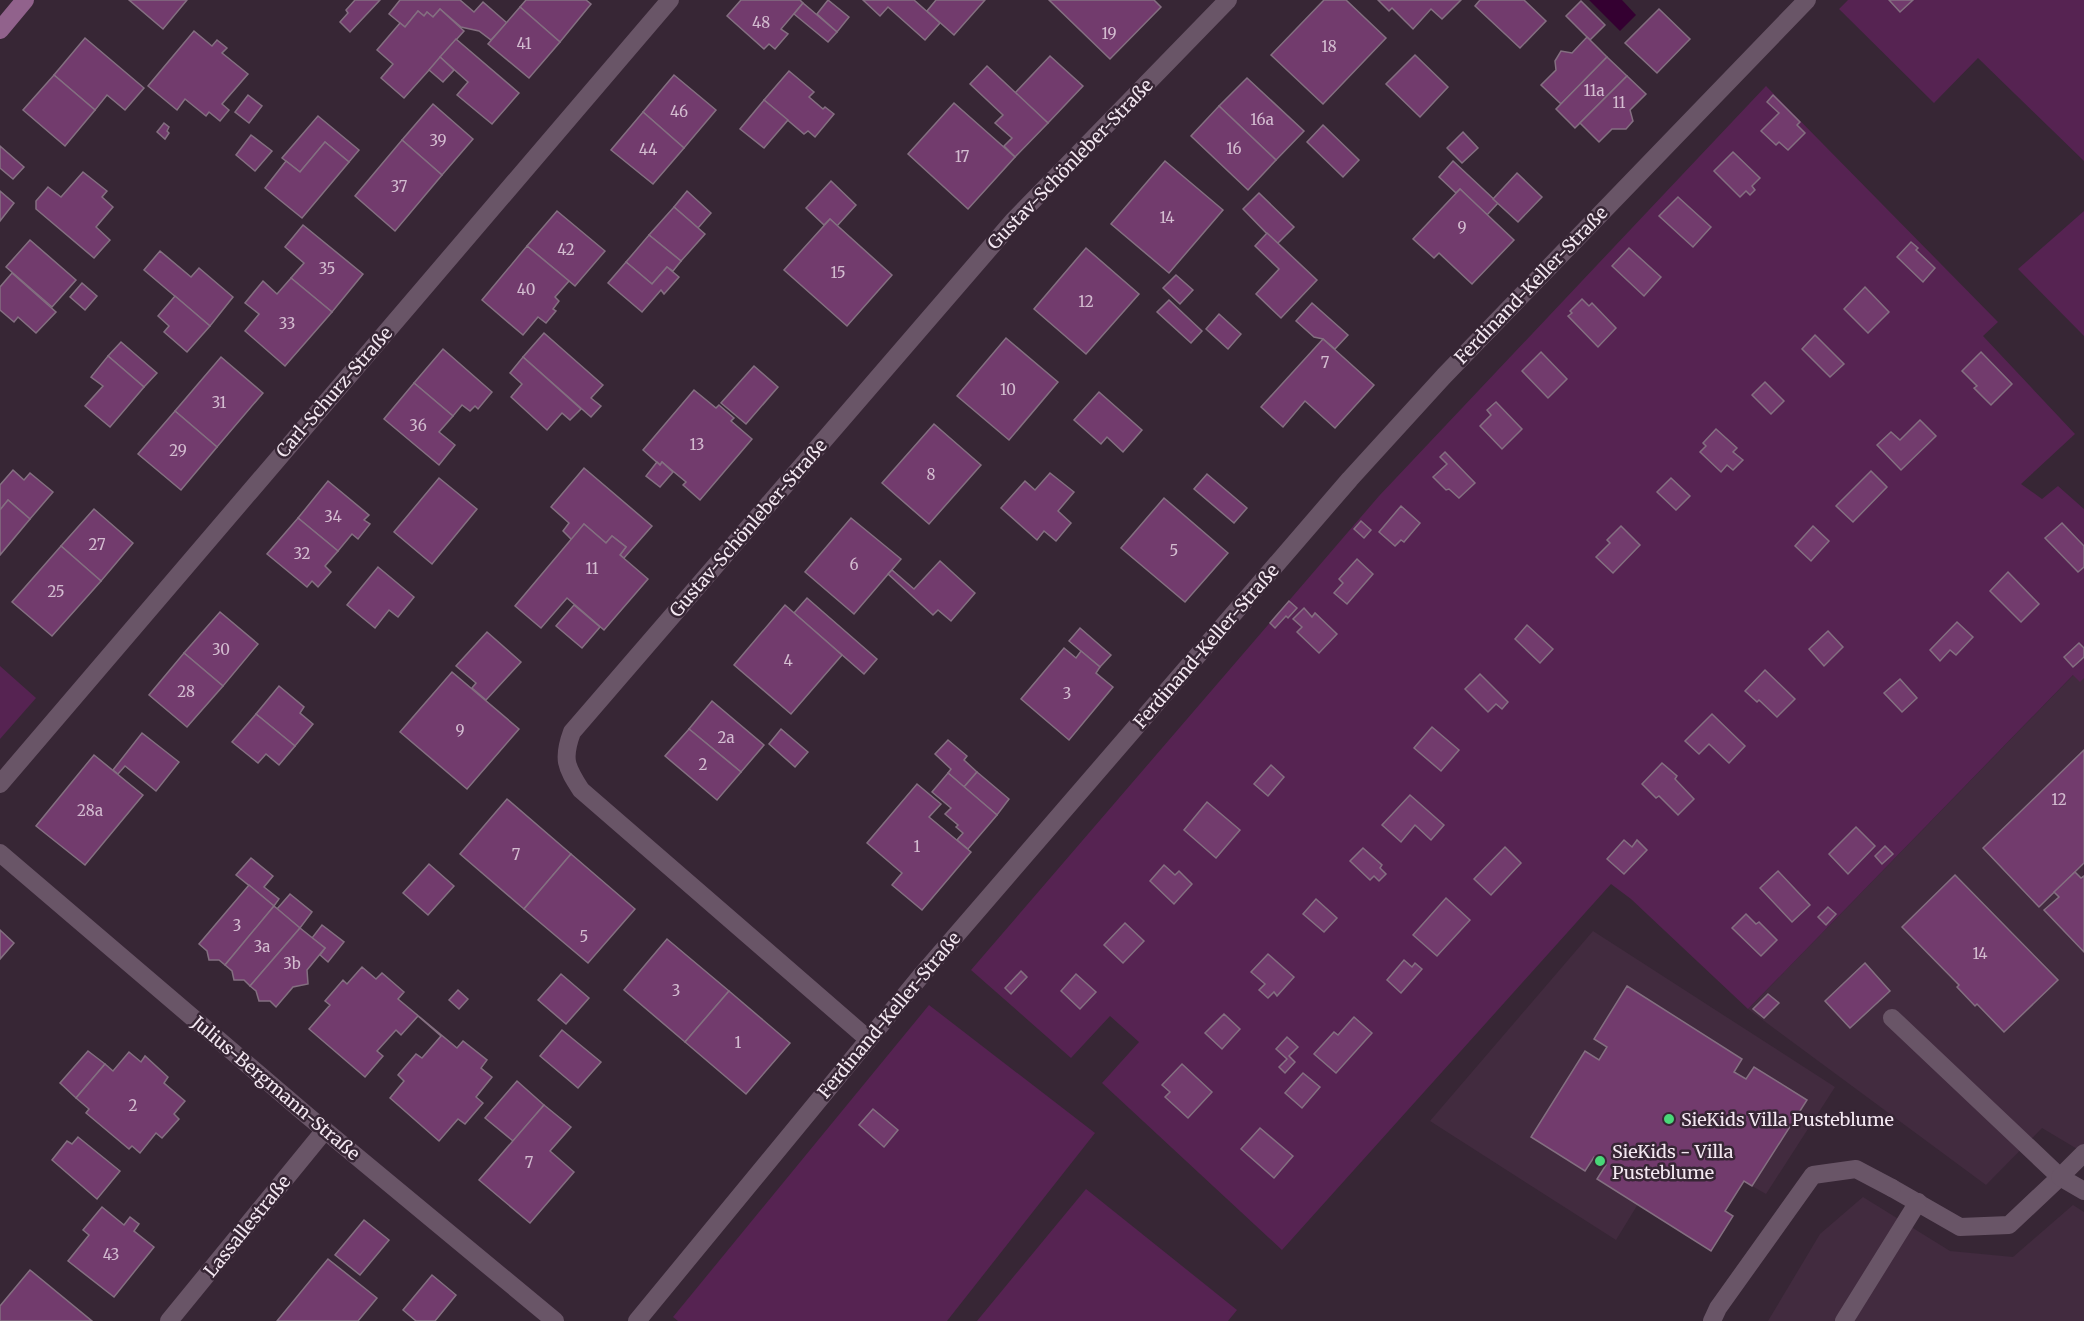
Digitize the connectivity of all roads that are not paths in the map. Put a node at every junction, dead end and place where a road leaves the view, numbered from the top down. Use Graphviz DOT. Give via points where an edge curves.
graph roads {
  1 [pos="25,0"];
  2 [pos="670,0"];
  3 [pos="1228,0"];
  4 [pos="1807,0"];
  5 [pos="0,30"];
  6 [pos="0,784"];
  7 [pos="0,853"];
  8 [pos="1892,1018"];
  9 [pos="868,1039"];
  10 [pos="326,1130"];
  11 [pos="2084,1153"];
  12 [pos="2060,1177"];
  13 [pos="2084,1191"];
  14 [pos="1918,1202"];
  15 [pos="169,1321"];
  16 [pos="555,1321"];
  17 [pos="636,1321"];
  18 [pos="1712,1321"];
  19 [pos="1844,1321"];
  1 -- 5 [label="main road"];
  2 -- 6 [label="street, Carl-Schurz-Straße"];
  3 -- 9 [label="street, Gustav-Schönleber-Straße" via="1014,220 572,732 566,748 568,770 581,790"];
  4 -- 9 [label="street, Ferdinand-Keller-Straße" via="1452,368 1358,471"];
  7 -- 10 [label="street, Julius-Bergmann-Straße"];
  8 -- 12 [label="street"];
  9 -- 17 [label="street, Ferdinand-Keller-Straße"];
  10 -- 15 [label="street, Lassallestraße"];
  10 -- 16 [label="street, Julius-Bergmann-Straße"];
  11 -- 12 [label="street"];
  12 -- 13 [label="street"];
  12 -- 14 [label="street" via="2009,1225 1960,1227"];
  14 -- 18 [label="street" via="1856,1169 1813,1175"];
  14 -- 19 [label="street"];
}
